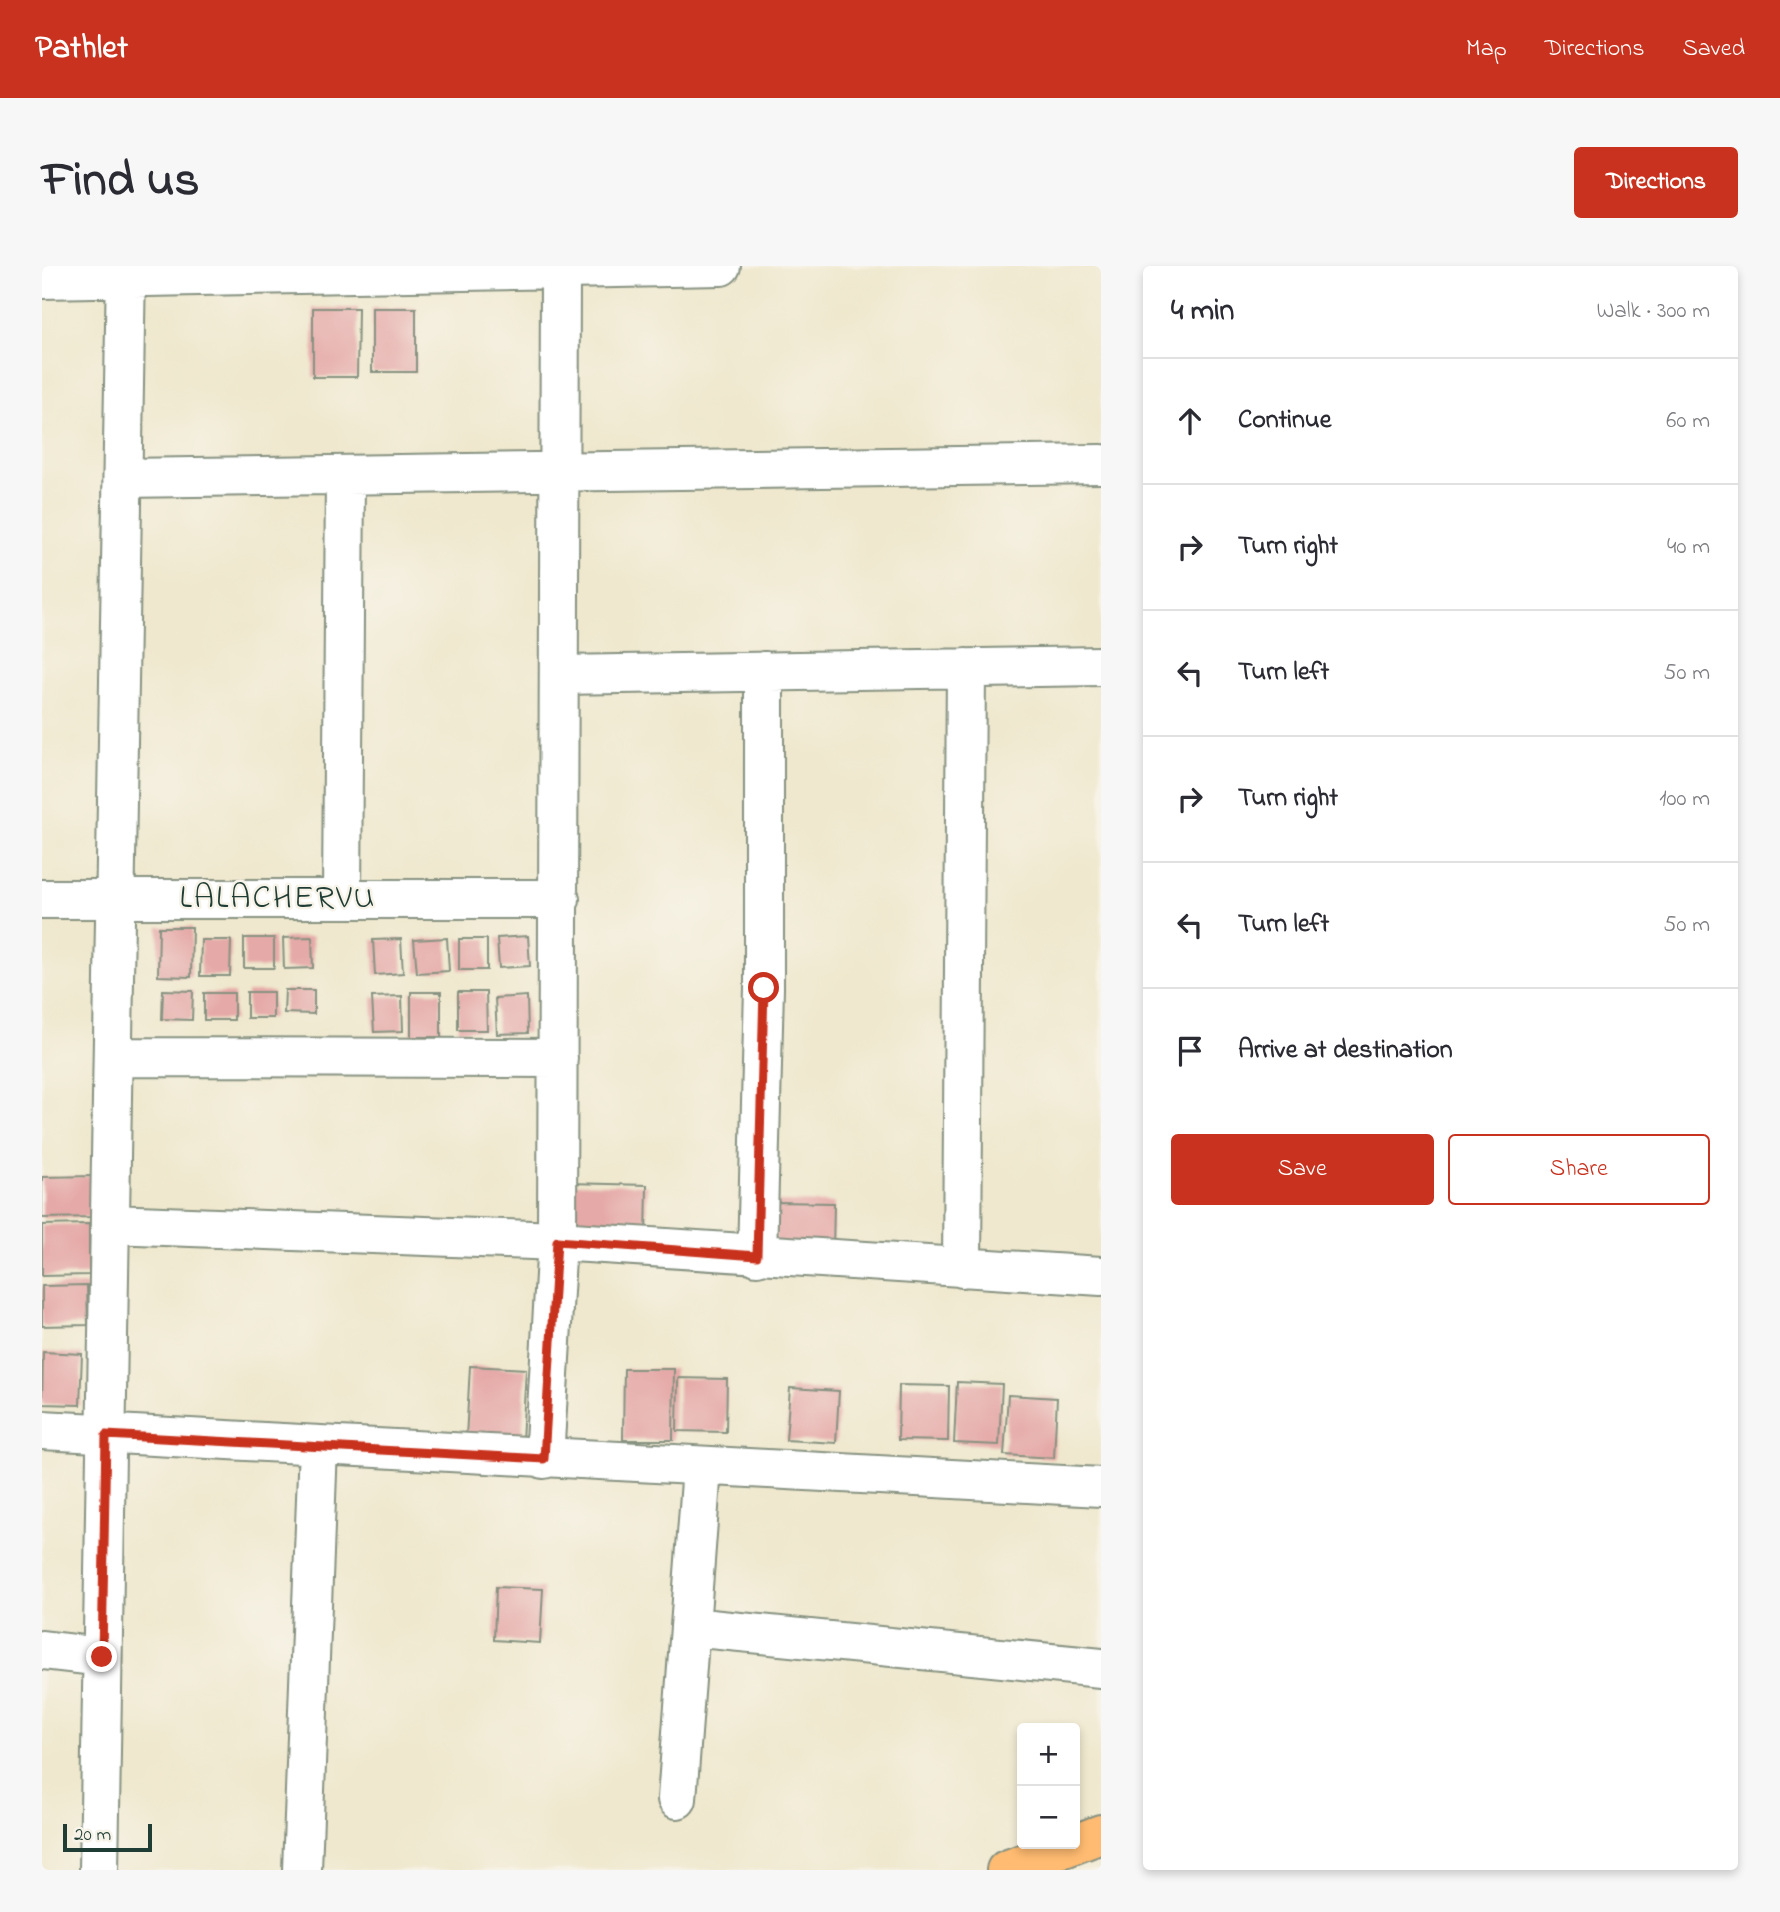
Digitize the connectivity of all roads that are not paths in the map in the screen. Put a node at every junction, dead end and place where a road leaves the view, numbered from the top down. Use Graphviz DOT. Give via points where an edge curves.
graph roads {
  1 [pos="721,266"];
  2 [pos="560,270"];
  3 [pos="127,273"];
  4 [pos="42,279"];
  5 [pos="1101,464"];
  6 [pos="561,472"];
  7 [pos="345,475"];
  8 [pos="123,478"];
  9 [pos="1101,666"];
  10 [pos="966,668"];
  11 [pos="764,671"];
  12 [pos="560,675"];
  13 [pos="342,898"];
  14 [pos="42,899"];
  15 [pos="116,899"];
  16 [pos="560,899"];
  17 [pos="113,1057"];
  18 [pos="558,1058"];
  19 [pos="110,1224"];
  20 [pos="557,1241"];
  21 [pos="757,1256"];
  22 [pos="962,1268"];
  23 [pos="1101,1276"];
  24 [pos="42,1430"];
  25 [pos="106,1435"];
  26 [pos="318,1446"];
  27 [pos="544,1459"];
  28 [pos="702,1468"];
  29 [pos="1101,1488"];
  30 [pos="690,1627"];
  31 [pos="42,1650"];
  32 [pos="102,1657"];
  33 [pos="1101,1668"];
  34 [pos="677,1799"];
  35 [pos="1101,1835"];
  36 [pos="99,1870"];
  37 [pos="302,1870"];
  38 [pos="1006,1870"];
  1 -- 2 [label="street"];
  2 -- 3 [label="street"];
  2 -- 6 [label="street"];
  3 -- 4 [label="street"];
  3 -- 8 [label="street"];
  5 -- 6 [label="street"];
  6 -- 7 [label="street"];
  6 -- 12 [label="street"];
  7 -- 8 [label="street"];
  7 -- 13 [label="street"];
  8 -- 15 [label="street"];
  9 -- 10 [label="street"];
  10 -- 11 [label="street"];
  10 -- 22 [label="street"];
  11 -- 12 [label="street"];
  11 -- 21 [label="street" via="764,988"];
  12 -- 16 [label="street"];
  13 -- 15 [label="street"];
  13 -- 16 [label="street"];
  14 -- 15 [label="street"];
  15 -- 17 [label="street"];
  16 -- 18 [label="street"];
  17 -- 18 [label="street"];
  17 -- 19 [label="street"];
  18 -- 20 [label="street"];
  19 -- 20 [label="street"];
  19 -- 25 [label="street"];
  20 -- 21 [label="street"];
  20 -- 27 [label="street"];
  21 -- 22 [label="street"];
  22 -- 23 [label="street"];
  24 -- 25 [label="street"];
  25 -- 26 [label="street"];
  25 -- 32 [label="street"];
  26 -- 27 [label="street"];
  26 -- 37 [label="street"];
  27 -- 28 [label="street"];
  28 -- 29 [label="street"];
  28 -- 30 [label="street"];
  30 -- 33 [label="street"];
  30 -- 34 [label="street"];
  31 -- 32 [label="street"];
  32 -- 36 [label="street"];
  35 -- 38 [label="highway"];
}
